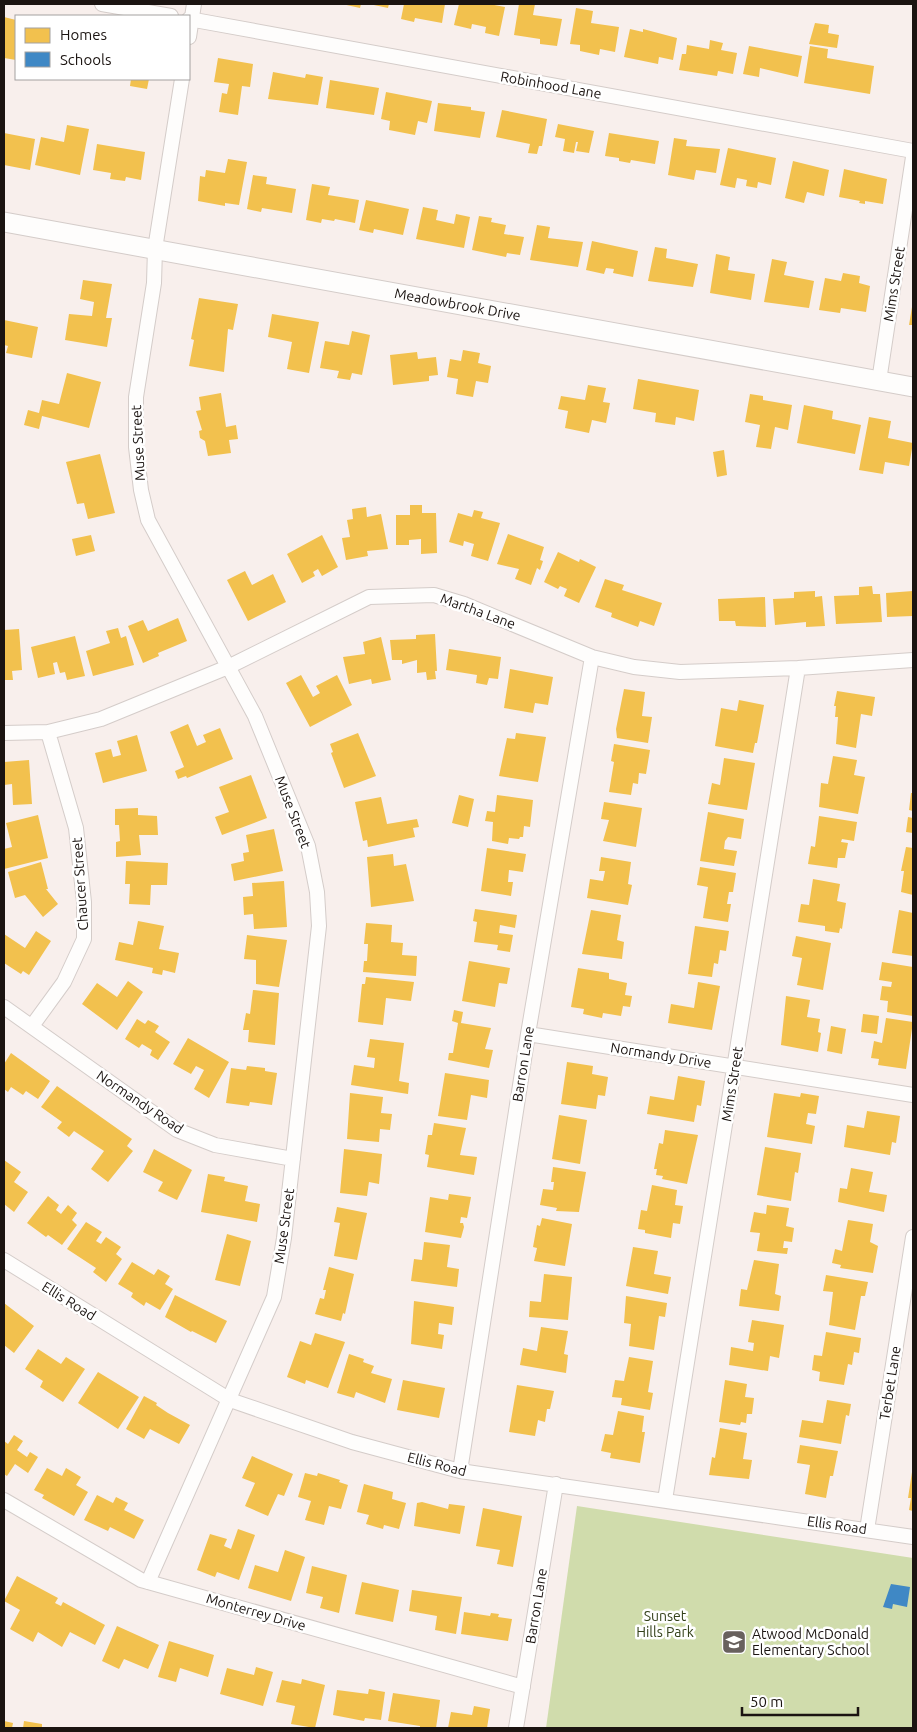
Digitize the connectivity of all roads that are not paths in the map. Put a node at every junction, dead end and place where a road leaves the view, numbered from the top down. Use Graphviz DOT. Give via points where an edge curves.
graph roads {
  1 [pos="102,4"];
  2 [pos="194,4"];
  3 [pos="165,15"];
  4 [pos="190,20"];
  5 [pos="182,80"];
  6 [pos="913,151"];
  7 [pos="913,157"];
  8 [pos="4,222"];
  9 [pos="155,250"];
  10 [pos="879,381"];
  11 [pos="913,386"];
  12 [pos="592,657"];
  13 [pos="913,660"];
  14 [pos="228,667"];
  15 [pos="798,668"];
  16 [pos="48,732"];
  17 [pos="4,733"];
  18 [pos="4,1007"];
  19 [pos="32,1026"];
  20 [pos="528,1034"];
  21 [pos="734,1067"];
  22 [pos="913,1095"];
  23 [pos="293,1159"];
  24 [pos="913,1237"];
  25 [pos="4,1260"];
  26 [pos="230,1400"];
  27 [pos="460,1472"];
  28 [pos="556,1484"];
  29 [pos="4,1500"];
  30 [pos="665,1500"];
  31 [pos="867,1530"];
  32 [pos="913,1537"];
  33 [pos="148,1582"];
  34 [pos="523,1687"];
  35 [pos="516,1728"];
  1 -- 3 [label="street"];
  2 -- 4 [label="street"];
  4 -- 6 [label="street, Robinhood Lane"];
  5 -- 9 [label="street, Muse Street"];
  7 -- 10 [label="street, Mims Street"];
  8 -- 9 [label="main road, Meadowbrook Drive"];
  9 -- 10 [label="main road, Meadowbrook Drive"];
  9 -- 14 [label="street, Muse Street" via="154,283 136,397 136,447 141,490 148,520"];
  10 -- 11 [label="main road, Meadowbrook Drive"];
  12 -- 14 [label="street, Martha Lane" via="464,604 434,595 369,597"];
  12 -- 15 [label="street, Martha Lane" via="634,667 680,672"];
  12 -- 20 [label="street, Barron Lane"];
  13 -- 15 [label="street, Martha Lane"];
  14 -- 16 [label="street, Martha Lane" via="101,718"];
  14 -- 23 [label="street, Muse Street" via="255,716 308,846 317,892 319,926"];
  15 -- 21 [label="street, Mims Street"];
  16 -- 17 [label="street, Martha Lane"];
  16 -- 19 [label="street, Chaucer Street" via="76,828 84,902 84,939 64,982"];
  18 -- 19 [label="street, Normandy Road"];
  19 -- 23 [label="street, Normandy Road" via="177,1130 215,1145"];
  20 -- 21 [label="street, Normandy Drive"];
  20 -- 27 [label="street, Barron Lane"];
  21 -- 22 [label="street, Normandy Drive"];
  21 -- 30 [label="street, Mims Street"];
  23 -- 26 [label="street, Muse Street" via="274,1297"];
  24 -- 31 [label="street, Terbet Lane"];
  25 -- 26 [label="street, Ellis Road"];
  26 -- 27 [label="street, Ellis Road" via="352,1442"];
  26 -- 33 [label="street, Muse Street"];
  27 -- 28 [label="street, Ellis Road"];
  28 -- 30 [label="street, Ellis Road"];
  28 -- 34 [label="street, Barron Lane"];
  29 -- 33 [label="street, Monterrey Drive"];
  30 -- 31 [label="street, Ellis Road"];
  31 -- 32 [label="street, Ellis Road"];
  33 -- 34 [label="street, Monterrey Drive"];
  34 -- 35 [label="street, Barron Lane"];
}
